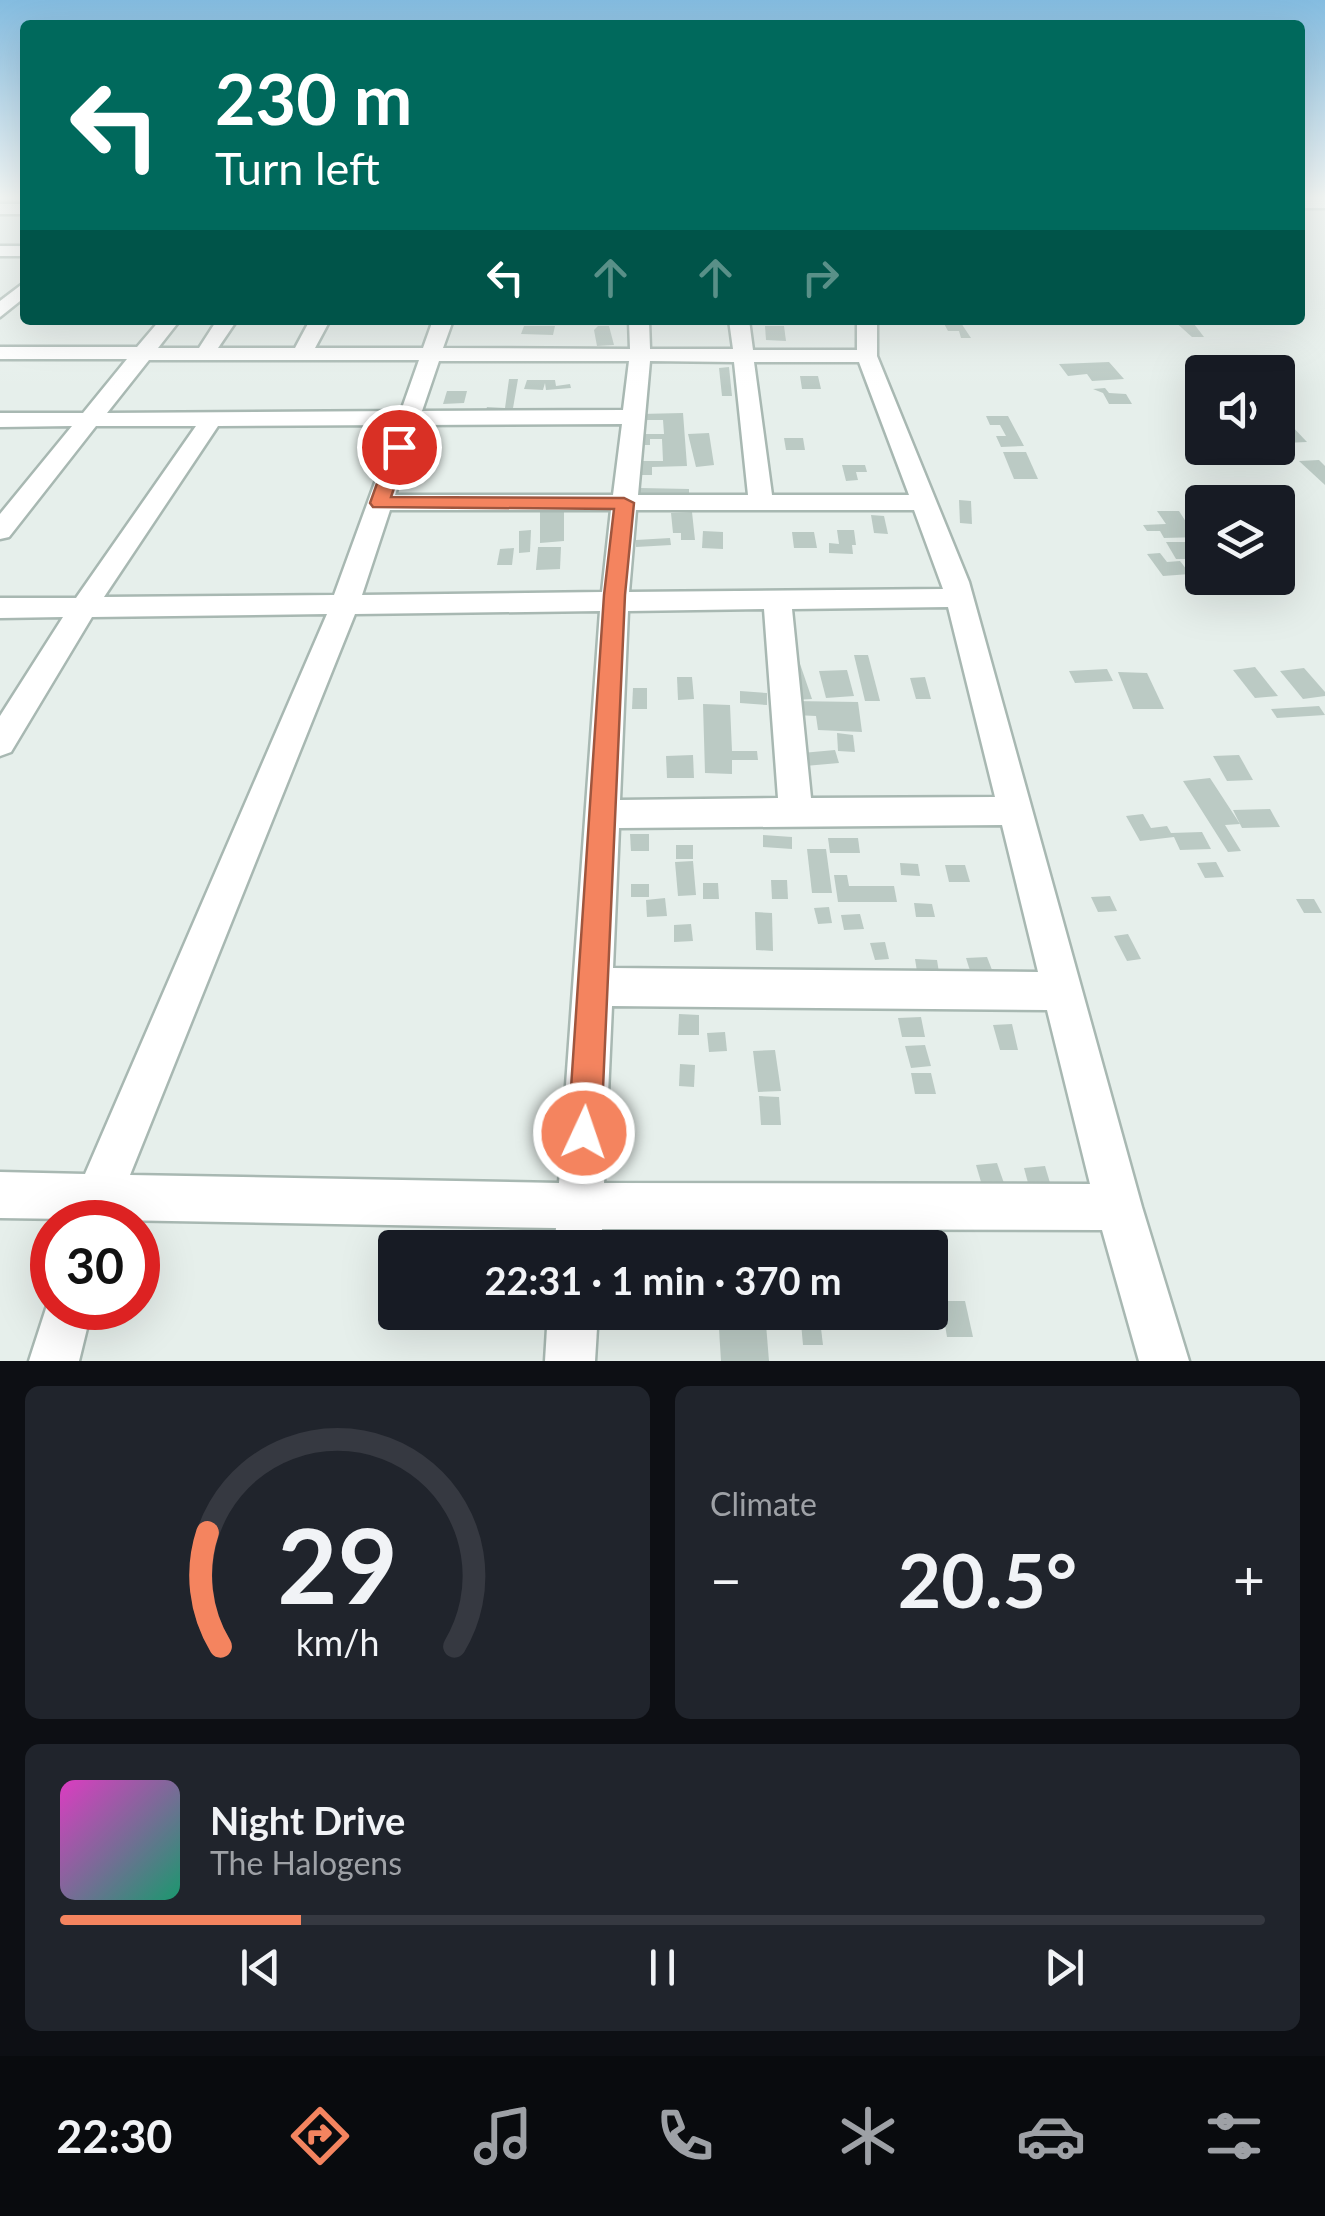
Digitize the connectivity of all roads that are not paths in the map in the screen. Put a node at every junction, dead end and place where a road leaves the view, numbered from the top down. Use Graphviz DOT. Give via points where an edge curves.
graph roads {
  1 [pos="166,325"];
  2 [pos="224,325"];
  3 [pos="317,325"];
  4 [pos="441,325"];
  5 [pos="639,325"];
  6 [pos="739,325"];
  7 [pos="867,325"];
  8 [pos="302,352"];
  9 [pos="432,352"];
  10 [pos="0,353"];
  11 [pos="144,353"];
  12 [pos="205,353"];
  13 [pos="640,356"];
  14 [pos="743,356"];
  15 [pos="867,356"];
  16 [pos="634,417"];
  17 [pos="409,419"];
  18 [pos="0,420"];
  19 [pos="211,420"];
  20 [pos="89,421"];
  21 [pos="761,502"];
  22 [pos="923,502"];
  23 [pos="379,503"];
  24 [pos="624,503"];
  25 [pos="0,531"];
  26 [pos="958,598"];
  27 [pos="778,600"];
  28 [pos="614,601"];
  29 [pos="345,604"];
  30 [pos="0,608"];
  31 [pos="84,608"];
  32 [pos="3,733"];
  33 [pos="796,812"];
  34 [pos="1015,812"];
  35 [pos="602,814"];
  36 [pos="593,987"];
  37 [pos="1062,992"];
  38 [pos="0,1196"];
  39 [pos="30,1200"];
  40 [pos="98,1200"];
  41 [pos="1119,1207"];
  42 [pos="160,1212"];
  43 [pos="579,1227"];
  44 [pos="62,1330"];
  45 [pos="572,1330"];
  46 [pos="54,1361"];
  47 [pos="570,1361"];
  48 [pos="1164,1361"];
  1 -- 11 [label="street"];
  2 -- 12 [label="street"];
  3 -- 8 [label="street"];
  4 -- 9 [label="street"];
  5 -- 13 [label="street"];
  6 -- 14 [label="street"];
  7 -- 15 [label="street"];
  8 -- 9 [label="street"];
  8 -- 12 [label="street"];
  9 -- 13 [label="street"];
  9 -- 17 [label="street"];
  10 -- 11 [label="street"];
  11 -- 12 [label="street"];
  11 -- 20 [label="street"];
  13 -- 14 [label="street"];
  13 -- 16 [label="street"];
  14 -- 15 [label="street"];
  14 -- 21 [label="street"];
  15 -- 22 [label="street"];
  16 -- 17 [label="street"];
  16 -- 24 [label="street"];
  17 -- 19 [label="street"];
  17 -- 23 [label="street"];
  18 -- 20 [label="street"];
  19 -- 20 [label="street"];
  19 -- 31 [label="street"];
  20 -- 25 [label="street"];
  21 -- 22 [label="street"];
  21 -- 24 [label="street"];
  22 -- 26 [label="street"];
  23 -- 24 [label="street"];
  23 -- 29 [label="street"];
  24 -- 28 [label="street"];
  26 -- 27 [label="street"];
  26 -- 34 [label="street"];
  27 -- 28 [label="street"];
  27 -- 33 [label="street"];
  28 -- 29 [label="street"];
  28 -- 35 [label="street"];
  29 -- 31 [label="street"];
  29 -- 40 [label="street"];
  30 -- 31 [label="street"];
  31 -- 32 [label="street"];
  33 -- 34 [label="street"];
  33 -- 35 [label="street"];
  34 -- 37 [label="street"];
  35 -- 36 [label="street"];
  36 -- 37 [label="street"];
  36 -- 43 [label="street"];
  37 -- 41 [label="street"];
  38 -- 39 [label="street"];
  41 -- 43 [label="street"];
  41 -- 48 [label="street"];
  42 -- 43 [label="street"];
  44 -- 46 [label="street"];
  45 -- 47 [label="street"];
}
